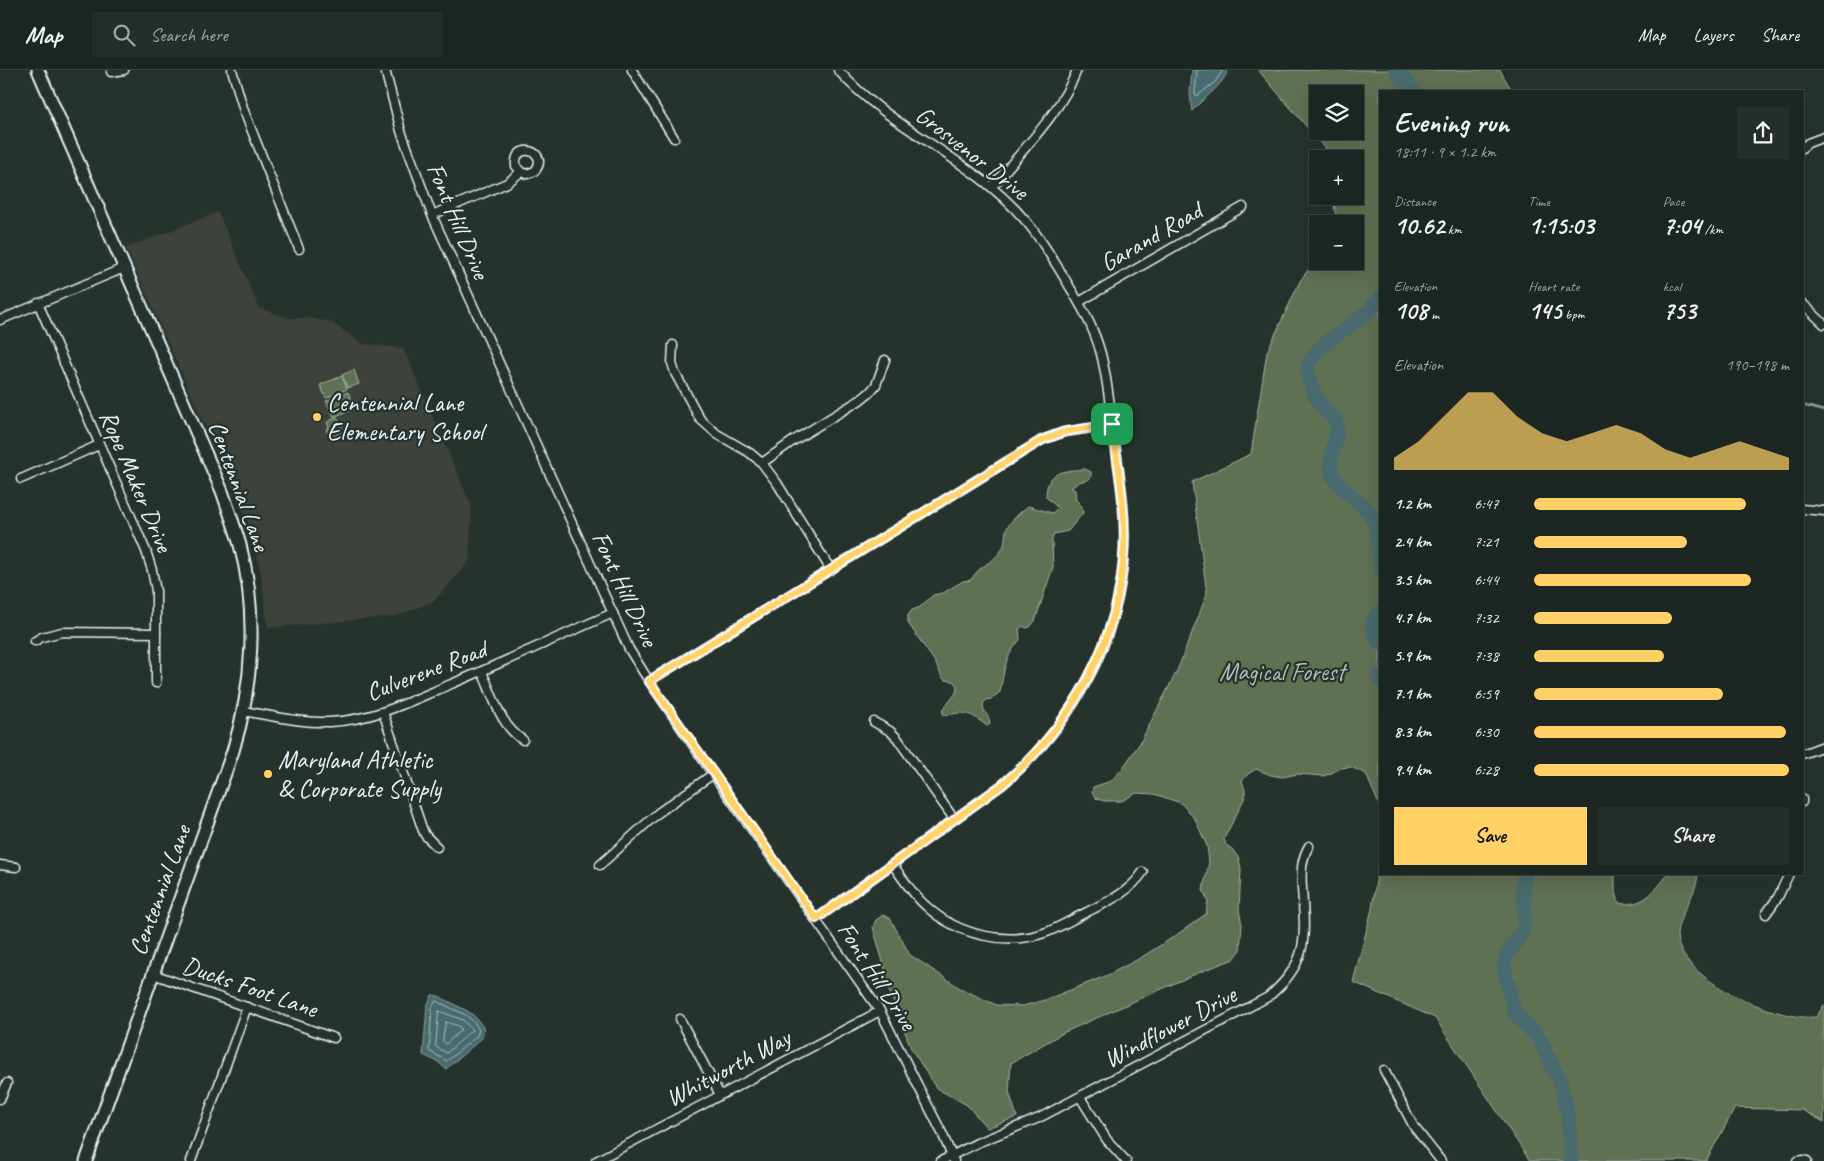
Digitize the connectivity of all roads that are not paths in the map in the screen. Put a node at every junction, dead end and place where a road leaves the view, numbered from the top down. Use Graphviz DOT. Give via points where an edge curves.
graph roads {
  1 [pos="38,70"];
  2 [pos="124,70"];
  3 [pos="232,70"];
  4 [pos="385,70"];
  5 [pos="632,70"];
  6 [pos="838,70"];
  7 [pos="1076,70"];
  8 [pos="111,72"];
  9 [pos="1824,137"];
  10 [pos="674,138"];
  11 [pos="1804,146"];
  12 [pos="521,172"];
  13 [pos="992,187"];
  14 [pos="1243,207"];
  15 [pos="432,215"];
  16 [pos="299,249"];
  17 [pos="124,268"];
  18 [pos="1079,302"];
  19 [pos="38,303"];
  20 [pos="1804,305"];
  21 [pos="0,320"];
  22 [pos="1824,324"];
  23 [pos="673,345"];
  24 [pos="885,360"];
  25 [pos="1112,424"];
  26 [pos="99,445"];
  27 [pos="762,463"];
  28 [pos="21,479"];
  29 [pos="1804,509"];
  30 [pos="1824,511"];
  31 [pos="831,570"];
  32 [pos="613,613"];
  33 [pos="156,633"];
  34 [pos="35,641"];
  35 [pos="482,672"];
  36 [pos="649,681"];
  37 [pos="156,683"];
  38 [pos="244,711"];
  39 [pos="383,712"];
  40 [pos="874,722"];
  41 [pos="524,740"];
  42 [pos="1824,746"];
  43 [pos="1804,753"];
  44 [pos="713,774"];
  45 [pos="954,819"];
  46 [pos="1309,846"];
  47 [pos="437,847"];
  48 [pos="0,865"];
  49 [pos="600,865"];
  50 [pos="893,865"];
  51 [pos="16,867"];
  52 [pos="1143,872"];
  53 [pos="1789,875"];
  54 [pos="1766,914"];
  55 [pos="816,919"];
  56 [pos="153,974"];
  57 [pos="247,1007"];
  58 [pos="880,1011"];
  59 [pos="680,1019"];
  60 [pos="334,1038"];
  61 [pos="1384,1070"];
  62 [pos="7,1082"];
  63 [pos="720,1095"];
  64 [pos="1080,1097"];
  65 [pos="0,1098"];
  66 [pos="953,1158"];
  67 [pos="86,1161"];
  68 [pos="191,1161"];
  69 [pos="596,1161"];
  70 [pos="941,1161"];
  71 [pos="1126,1161"];
  72 [pos="1441,1161"];
  73 [pos="1797,1161"];
  74 [pos="1807,1161"];
  1 -- 17 [label="street, Centennial Lane"];
  2 -- 8 [label="street"];
  3 -- 16 [label="street" via="244,112"];
  4 -- 15 [label="street, Font Hill Drive" via="400,131"];
  5 -- 10 [label="street"];
  6 -- 13 [label="street, Grosvenor Drive" via="867,100"];
  7 -- 13 [label="street" via="1066,94 1053,113"];
  9 -- 11 [label="street"];
  12 -- 15 [label="street" via="507,183"];
  13 -- 18 [label="street, Grosvenor Drive" via="1024,218"];
  14 -- 18 [label="street, Garand Road"];
  15 -- 32 [label="street, Font Hill Drive"];
  17 -- 19 [label="street"];
  17 -- 38 [label="street, Centennial Lane" via="222,491 240,547 251,623 250,668"];
  18 -- 25 [label="street, Grosvenor Drive" via="1101,352"];
  19 -- 21 [label="street"];
  19 -- 26 [label="street, Rope Maker Drive"];
  20 -- 22 [label="street"];
  23 -- 27 [label="street" via="674,373 700,419"];
  24 -- 27 [label="street" via="870,392"];
  25 -- 31 [label="street" via="1073,430 1042,440"];
  25 -- 45 [label="street, Grosvenor Drive" via="1124,516 1124,549 1118,596 1103,645 1077,699 1042,748 1002,785"];
  26 -- 28 [label="street"];
  26 -- 33 [label="street, Rope Maker Drive" via="152,570 156,591"];
  27 -- 31 [label="street"];
  29 -- 30 [label="street"];
  31 -- 36 [label="street"];
  32 -- 35 [label="street, Culverene Road"];
  32 -- 36 [label="street, Font Hill Drive"];
  33 -- 34 [label="street" via="62,632 42,636"];
  33 -- 37 [label="street, Rope Maker Drive"];
  35 -- 39 [label="street, Culverene Road"];
  35 -- 41 [label="street" via="509,729"];
  36 -- 44 [label="street, Font Hill Drive"];
  38 -- 39 [label="street, Culverene Road" via="329,722"];
  38 -- 56 [label="street, Centennial Lane" via="233,751"];
  39 -- 47 [label="street" via="422,828"];
  40 -- 45 [label="street" via="897,738"];
  42 -- 43 [label="street"];
  44 -- 49 [label="street" via="658,813"];
  44 -- 55 [label="street, Font Hill Drive"];
  45 -- 50 [label="street, Grosvenor Drive"];
  46 -- 64 [label="street, Windflower Drive" via="1301,876 1302,951 1289,978 1268,997"];
  48 -- 51 [label="street"];
  50 -- 52 [label="street" via="926,907 950,924 988,937 1007,938 1046,932 1064,924 1121,894"];
  50 -- 55 [label="street, Grosvenor Drive"];
  53 -- 54 [label="street"];
  55 -- 58 [label="street, Font Hill Drive"];
  56 -- 57 [label="street, Ducks Foot Lane"];
  56 -- 67 [label="street, Centennial Lane"];
  57 -- 60 [label="street, Ducks Foot Lane"];
  57 -- 68 [label="street"];
  58 -- 63 [label="street, Whitworth Way"];
  58 -- 66 [label="street, Font Hill Drive"];
  59 -- 63 [label="street"];
  61 -- 72 [label="street" via="1410,1121"];
  62 -- 65 [label="street"];
  63 -- 69 [label="street, Whitworth Way"];
  64 -- 66 [label="street, Windflower Drive" via="1020,1127 977,1143"];
  64 -- 71 [label="street" via="1107,1140"];
  66 -- 70 [label="street, Windflower Drive"];
  73 -- 74 [label="street"];
}
